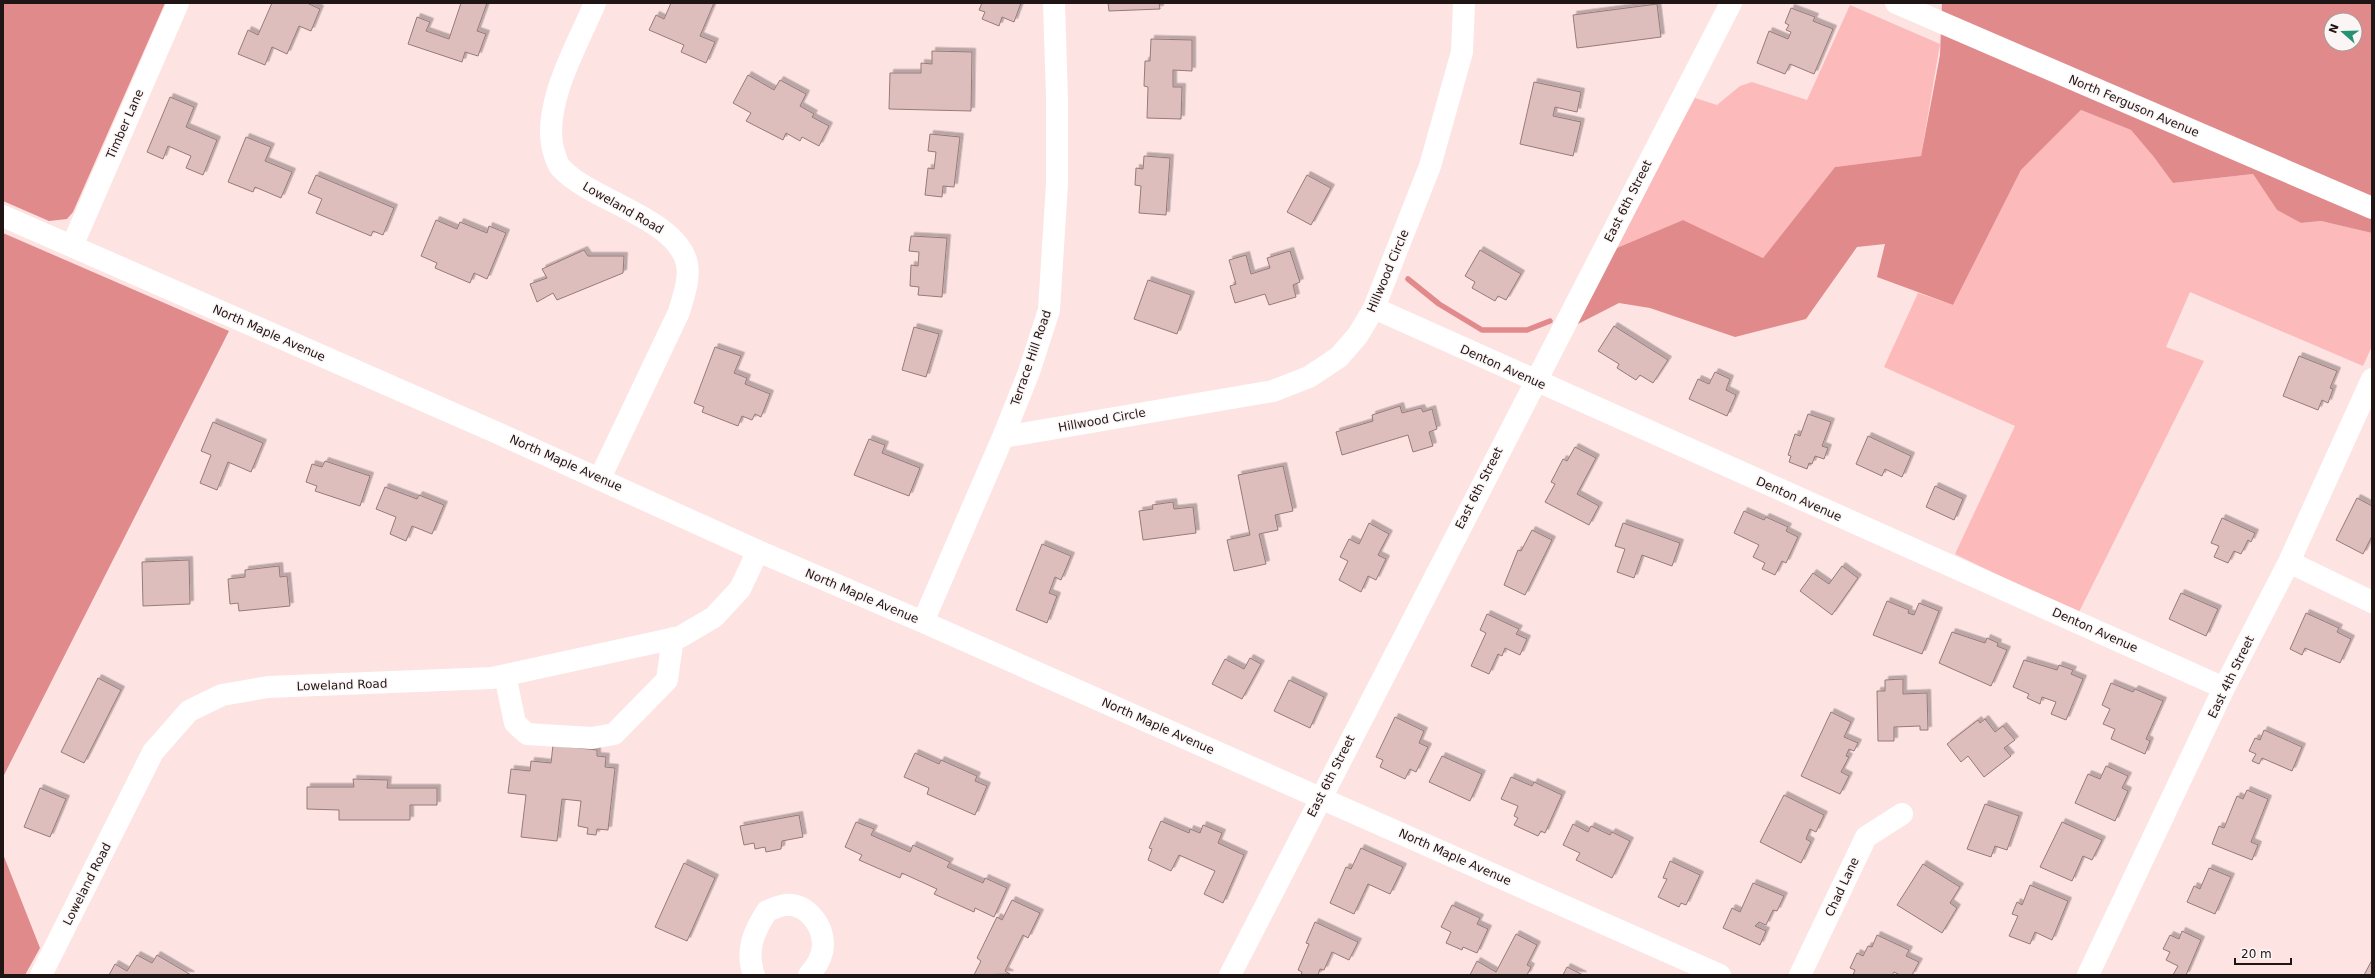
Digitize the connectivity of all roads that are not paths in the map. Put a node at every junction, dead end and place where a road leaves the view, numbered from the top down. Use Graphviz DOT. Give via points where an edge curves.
graph roads {
  1 [pos="178,3"];
  2 [pos="595,3"];
  3 [pos="1054,3"];
  4 [pos="1464,3"];
  5 [pos="1731,3"];
  6 [pos="1896,3"];
  7 [pos="2372,208"];
  8 [pos="3,216"];
  9 [pos="72,246"];
  10 [pos="1374,308"];
  11 [pos="2372,378"];
  12 [pos="1535,381"];
  13 [pos="1003,437"];
  14 [pos="600,478"];
  15 [pos="758,551"];
  16 [pos="2288,562"];
  17 [pos="2372,602"];
  18 [pos="923,622"];
  19 [pos="672,638"];
  20 [pos="505,675"];
  21 [pos="2224,688"];
  22 [pos="1320,797"];
  23 [pos="1902,814"];
  24 [pos="41,975"];
  25 [pos="754,975"];
  26 [pos="809,975"];
  27 [pos="1230,975"];
  28 [pos="1720,975"];
  29 [pos="1800,975"];
  30 [pos="2088,975"];
  1 -- 9 [label="street, Timber Lane"];
  2 -- 14 [label="street, Loweland Road" via="556,96 552,118 552,144 560,168 575,180 666,232 680,246 687,264 687,286 679,312"];
  3 -- 13 [label="street, Terrace Hill Road" via="1056,184 1049,310 1029,372"];
  4 -- 10 [label="street, Hillwood Circle" via="1462,52 1430,166"];
  5 -- 12 [label="street, East 6th Street"];
  6 -- 7 [label="street, North Ferguson Avenue"];
  8 -- 9 [label="street, North Maple Avenue"];
  9 -- 14 [label="street, North Maple Avenue"];
  10 -- 12 [label="street, Denton Avenue"];
  10 -- 13 [label="street, Hillwood Circle" via="1358,335 1339,357 1309,378 1274,391"];
  11 -- 16 [label="street, East 4th Street"];
  12 -- 21 [label="street, Denton Avenue"];
  12 -- 22 [label="street, East 6th Street"];
  13 -- 18 [label="street, Terrace Hill Road"];
  14 -- 15 [label="street, North Maple Avenue"];
  15 -- 18 [label="street, North Maple Avenue"];
  15 -- 19 [label="street, Loweland Road" via="740,589 714,617 680,637"];
  16 -- 17 [label="street"];
  16 -- 21 [label="street, East 4th Street"];
  18 -- 22 [label="street, North Maple Avenue"];
  19 -- 20 [label="street, Loweland Road"];
  19 -- 20 [label="street" via="667,680 614,734 592,738 527,734 515,724"];
  20 -- 24 [label="street, Loweland Road" via="492,678 335,686 268,687 222,695 189,711 153,752"];
  21 -- 30 [label="street, East 4th Street"];
  22 -- 27 [label="street, East 6th Street"];
  22 -- 28 [label="street, North Maple Avenue"];
  23 -- 29 [label="street, Chad Lane" via="1866,837"];
  25 -- 26 [label="street" via="751,944 757,926 767,911 784,905 799,907 813,917 821,932 823,946 817,965"];
}
